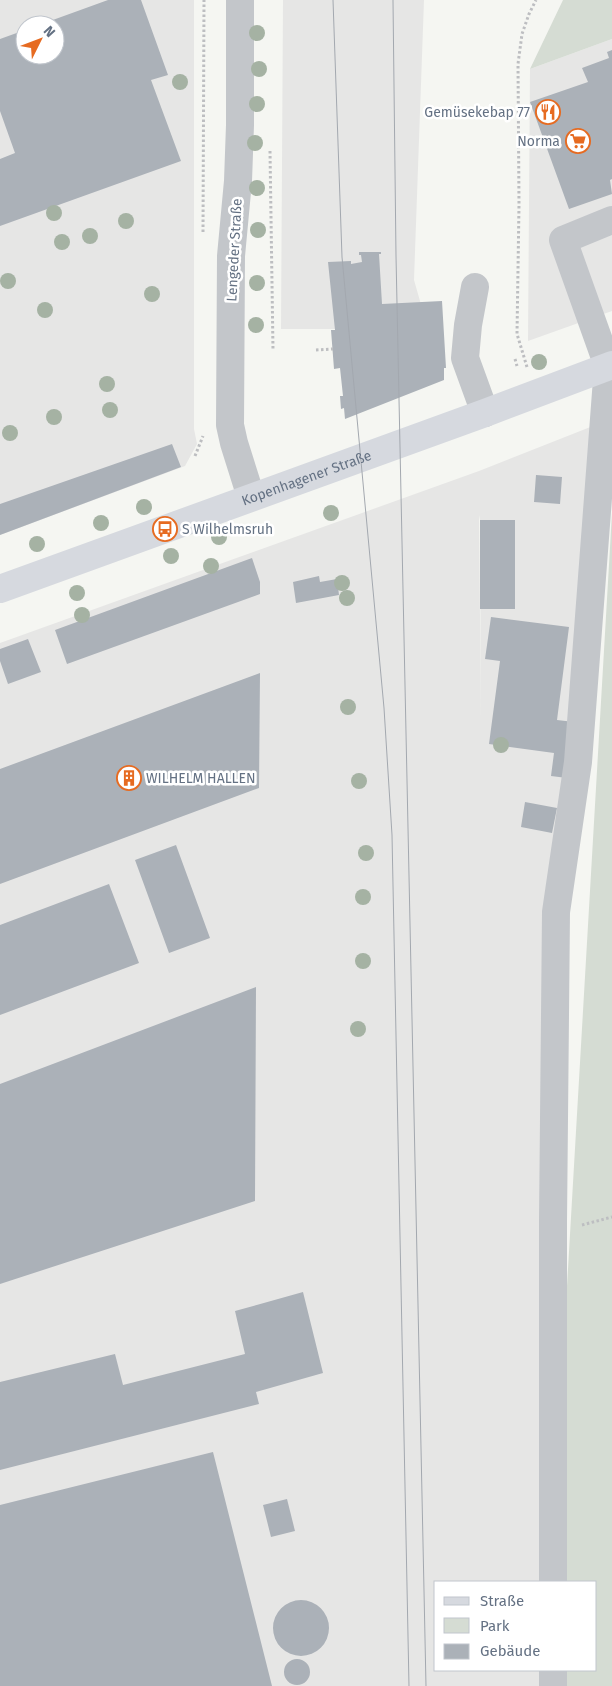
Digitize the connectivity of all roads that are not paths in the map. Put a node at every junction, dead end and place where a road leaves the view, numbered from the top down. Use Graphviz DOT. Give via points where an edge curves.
graph roads {
  1 [pos="240,0"];
  2 [pos="612,220"];
  3 [pos="475,287"];
  4 [pos="610,365"];
  5 [pos="485,413"];
  6 [pos="251,497"];
  7 [pos="0,589"];
  8 [pos="553,1581"];
  9 [pos="553,1671"];
  10 [pos="553,1686"];
  1 -- 6 [label="street, Lengeder Straße" via="240,125 231,256 230,425"];
  2 -- 4 [label="street" via="563,240"];
  3 -- 5 [label="street" via="465,358"];
  4 -- 5 [label="main road, Kopenhagener Straße"];
  4 -- 8 [label="street" via="578,762 556,912"];
  5 -- 6 [label="main road, Kopenhagener Straße"];
  6 -- 7 [label="main road, Kopenhagener Straße"];
  9 -- 10 [label="street"];
}
